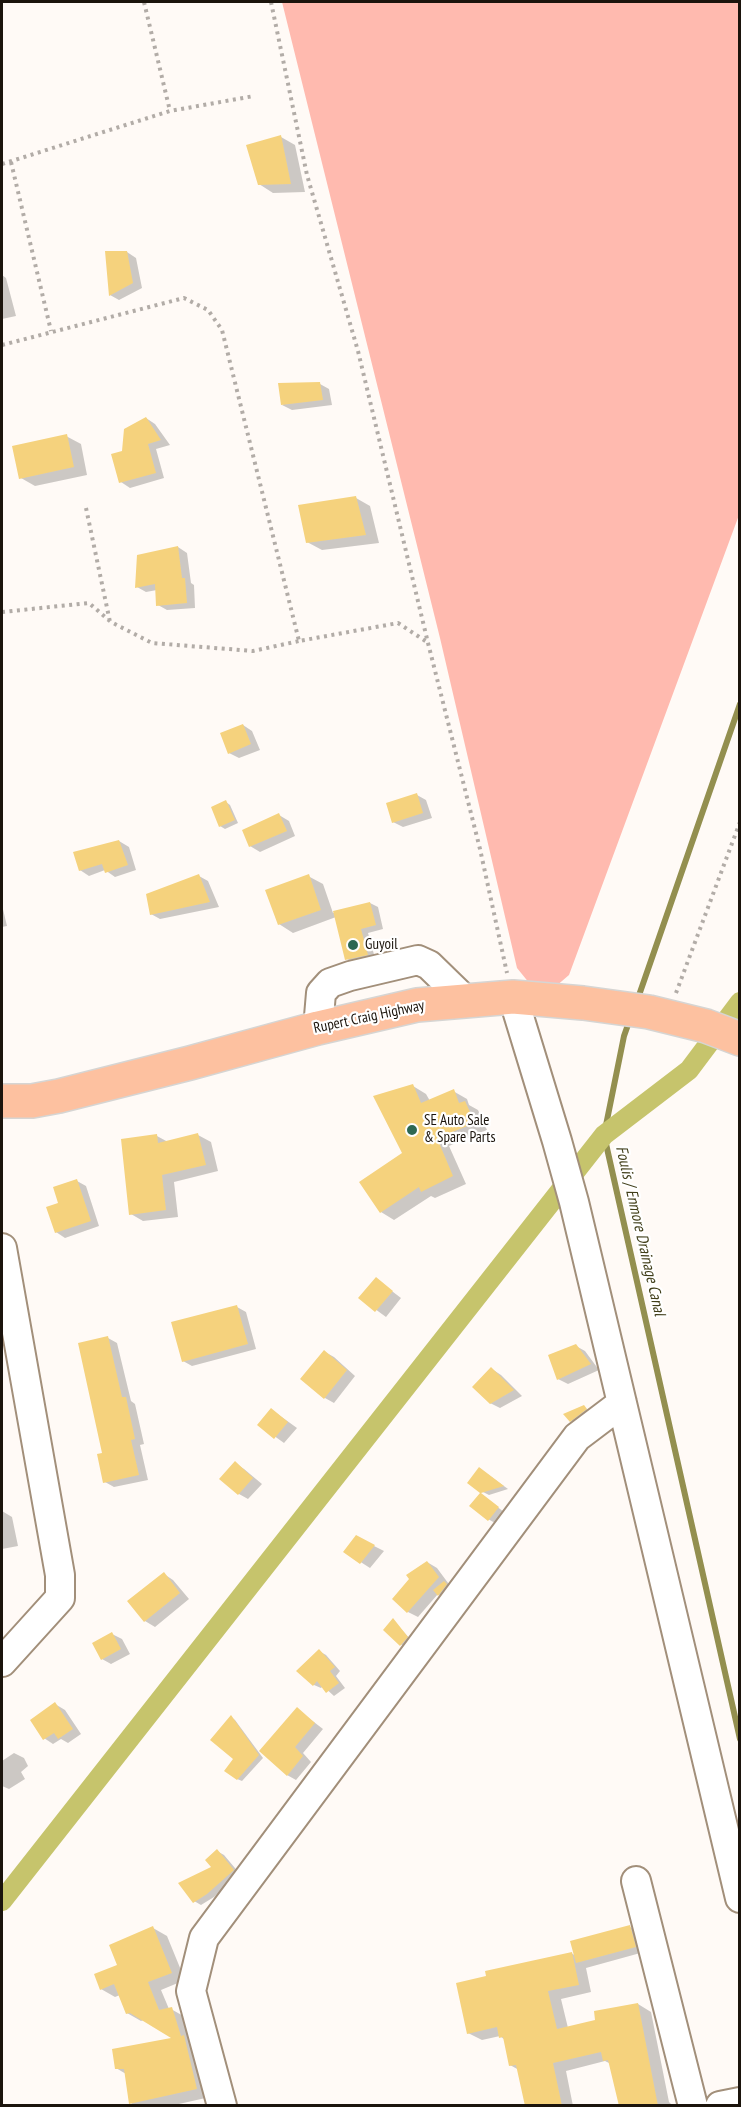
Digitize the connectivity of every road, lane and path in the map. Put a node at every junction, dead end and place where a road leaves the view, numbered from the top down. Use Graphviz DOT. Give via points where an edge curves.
graph roads {
  1 [pos="144,2"];
  2 [pos="271,2"];
  3 [pos="254,96"];
  4 [pos="170,111"];
  5 [pos="11,162"];
  6 [pos="2,164"];
  7 [pos="51,331"];
  8 [pos="2,345"];
  9 [pos="87,508"];
  10 [pos="2,612"];
  11 [pos="111,622"];
  12 [pos="299,641"];
  13 [pos="428,643"];
  14 [pos="740,822"];
  15 [pos="513,997"];
  16 [pos="466,1001"];
  17 [pos="658,1014"];
  18 [pos="318,1028"];
  19 [pos="740,1039"];
  20 [pos="2,1101"];
  21 [pos="2,1248"];
  22 [pos="622,1403"];
  23 [pos="2,1662"];
  24 [pos="636,1881"];
  25 [pos="740,1898"];
  26 [pos="740,2102"];
  27 [pos="222,2106"];
  28 [pos="693,2106"];
  29 [pos="720,2106"];
  1 -- 4 [label="path"];
  2 -- 13 [label="path" via="307,175 358,351"];
  3 -- 4 [label="path"];
  4 -- 5 [label="path"];
  5 -- 6 [label="path"];
  5 -- 7 [label="path"];
  7 -- 8 [label="path"];
  7 -- 12 [label="path" via="184,298 208,310 222,330"];
  9 -- 11 [label="path"];
  10 -- 11 [label="path" via="89,603"];
  11 -- 12 [label="path" via="152,643 253,651"];
  12 -- 13 [label="path" via="398,622"];
  13 -- 15 [label="path"];
  14 -- 17 [label="path"];
  15 -- 16 [label="main road, Rupert Craig Highway"];
  15 -- 17 [label="main road, Rupert Craig Highway"];
  15 -- 22 [label="street" via="574,1202"];
  16 -- 18 [label="main road, Rupert Craig Highway" via="417,1005"];
  16 -- 18 [label="street" via="429,965 418,960 330,983 321,993"];
  17 -- 19 [label="main road, Rupert Craig Highway"];
  18 -- 20 [label="main road, Rupert Craig Highway" via="59,1096"];
  21 -- 23 [label="street" via="60,1575 60,1598"];
  22 -- 25 [label="street"];
  22 -- 27 [label="street" via="577,1437 204,1938 191,1991"];
  24 -- 28 [label="street"];
  26 -- 29 [label="street"];
}
